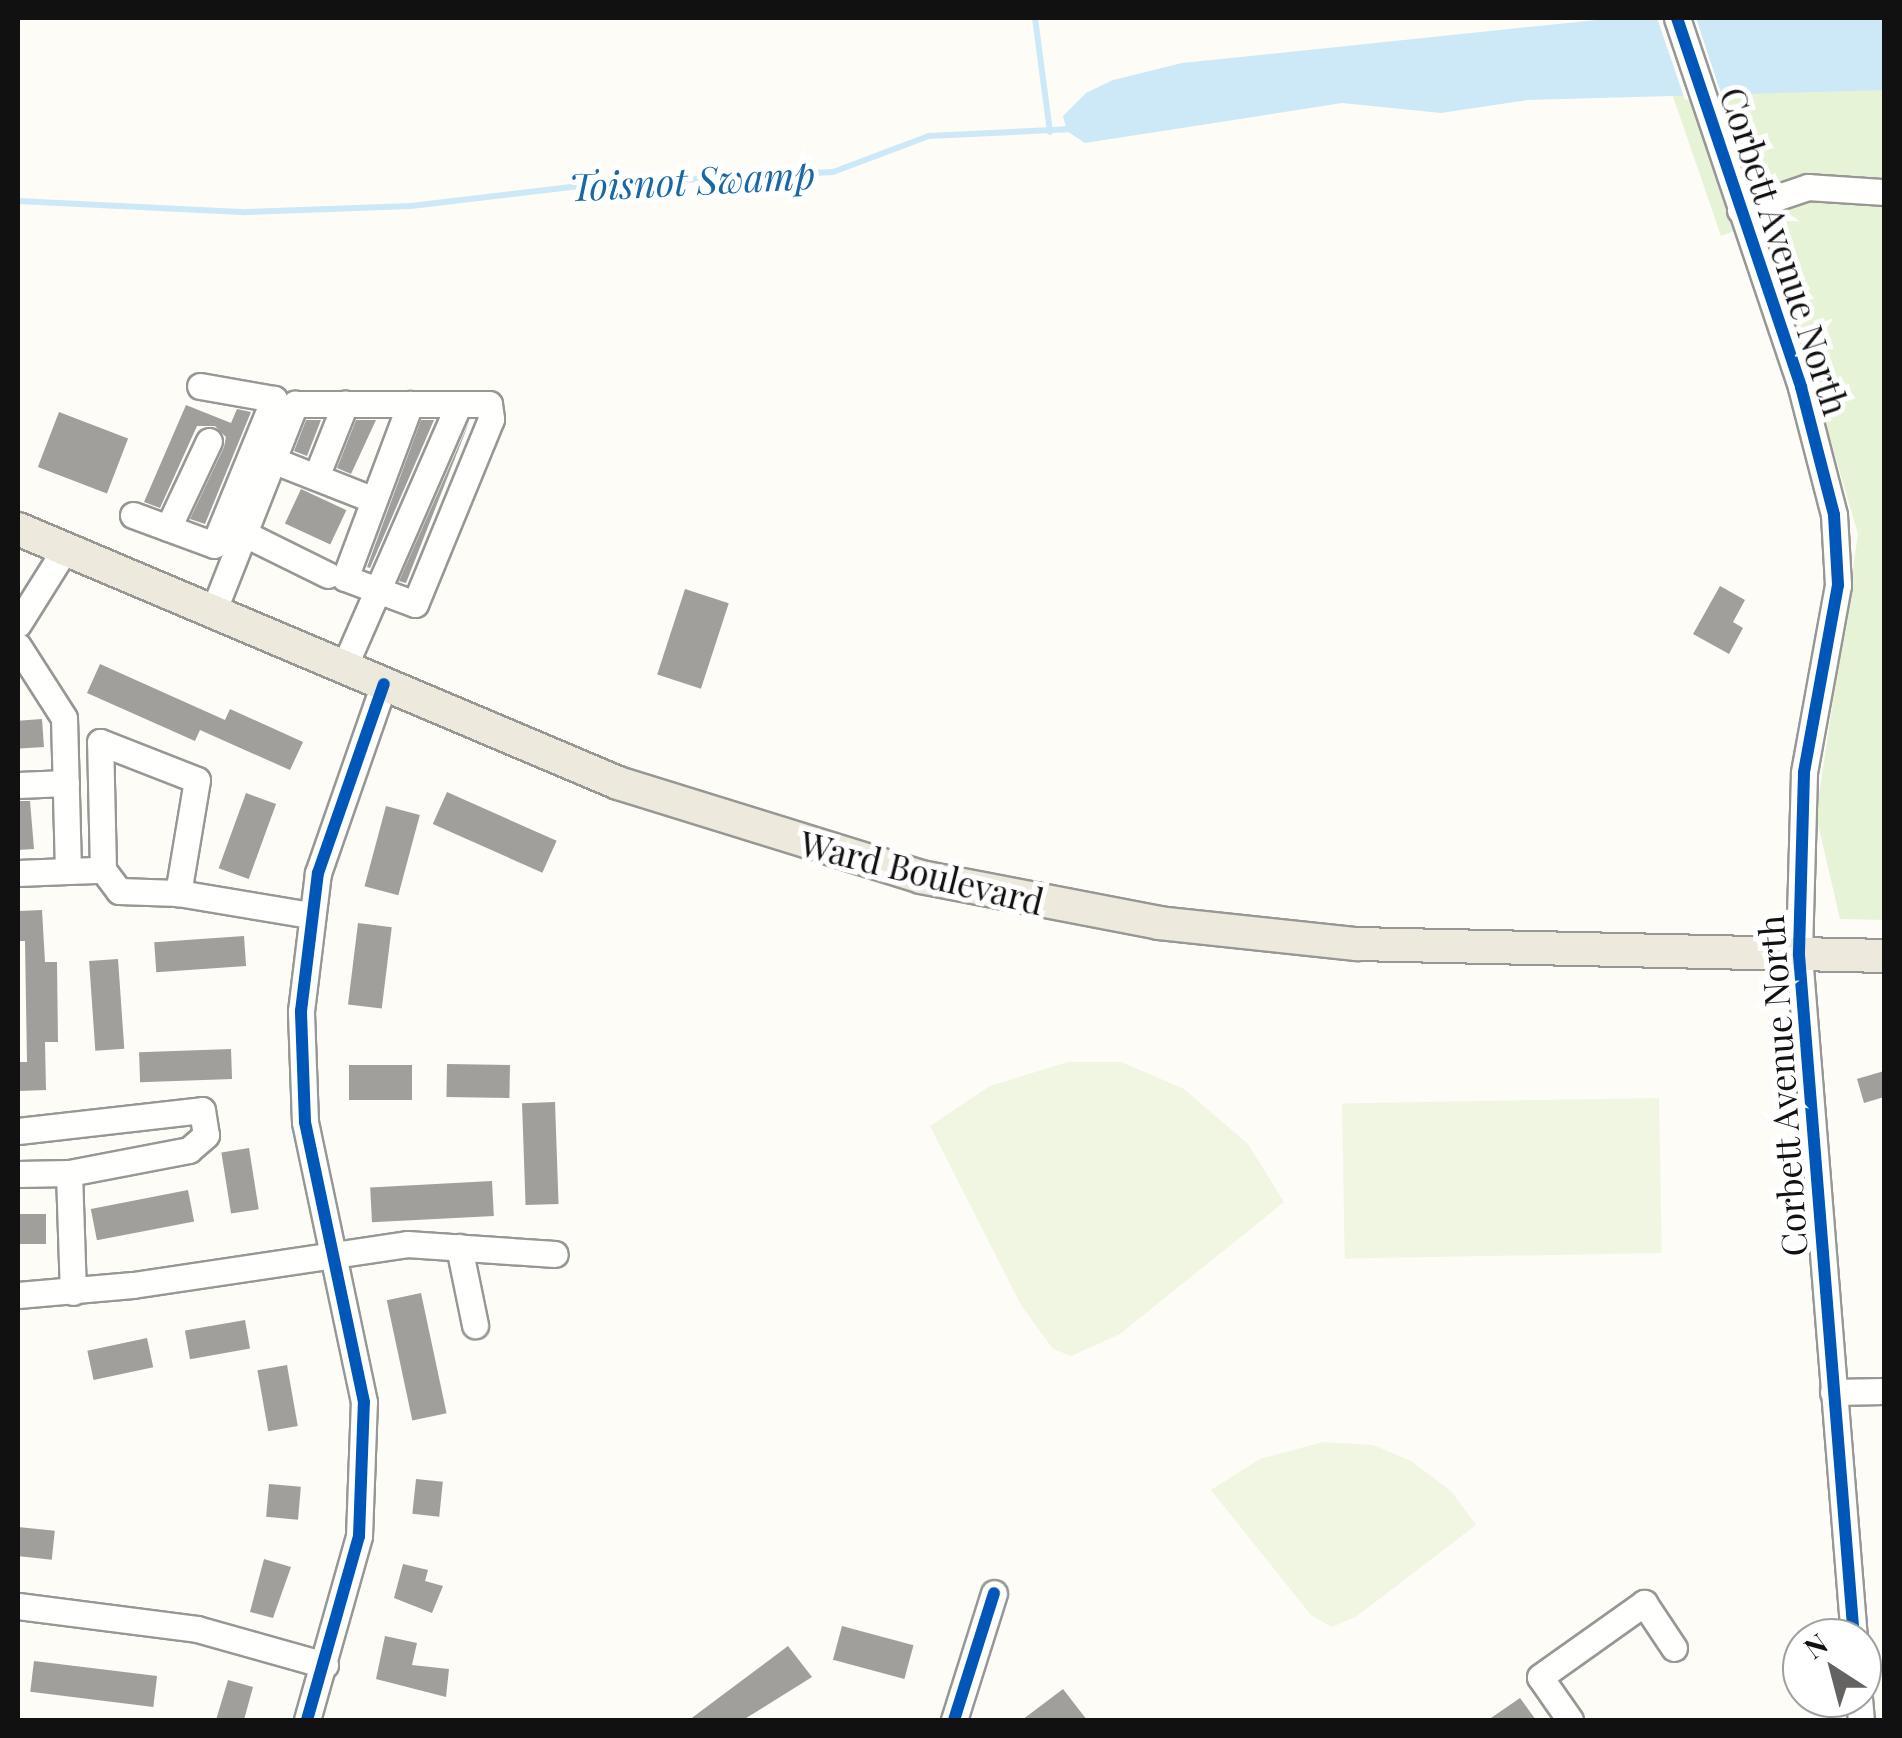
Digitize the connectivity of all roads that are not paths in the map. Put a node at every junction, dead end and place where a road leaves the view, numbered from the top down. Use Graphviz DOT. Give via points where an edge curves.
graph roads {
  1 [pos="1677,18"];
  2 [pos="1884,192"];
  3 [pos="1740,210"];
  4 [pos="200,386"];
  5 [pos="285,401"];
  6 [pos="345,404"];
  7 [pos="410,404"];
  8 [pos="458,404"];
  9 [pos="208,441"];
  10 [pos="275,461"];
  11 [pos="316,477"];
  12 [pos="374,500"];
  13 [pos="133,515"];
  14 [pos="168,528"];
  15 [pos="18,529"];
  16 [pos="247,534"];
  17 [pos="65,549"];
  18 [pos="328,575"];
  19 [pos="379,591"];
  20 [pos="213,612"];
  21 [pos="18,624"];
  22 [pos="18,646"];
  23 [pos="344,667"];
  24 [pos="384,684"];
  25 [pos="66,783"];
  26 [pos="18,785"];
  27 [pos="103,870"];
  28 [pos="68,871"];
  29 [pos="18,873"];
  30 [pos="178,893"];
  31 [pos="310,916"];
  32 [pos="1799,955"];
  33 [pos="1884,956"];
  34 [pos="18,1131"];
  35 [pos="69,1173"];
  36 [pos="18,1174"];
  37 [pos="459,1248"];
  38 [pos="330,1251"];
  39 [pos="555,1254"];
  40 [pos="73,1292"];
  41 [pos="18,1295"];
  42 [pos="475,1325"];
  43 [pos="1833,1392"];
  44 [pos="1884,1392"];
  45 [pos="994,1593"];
  46 [pos="18,1606"];
  47 [pos="1852,1618"];
  48 [pos="1674,1648"];
  49 [pos="325,1665"];
  50 [pos="307,1720"];
  51 [pos="954,1720"];
  52 [pos="1570,1720"];
  1 -- 3 [label="street, Corbett Avenue North"];
  2 -- 3 [label="street" via="1808,187"];
  3 -- 32 [label="street, Corbett Avenue North" via="1818,446 1839,560 1804,773"];
  4 -- 5 [label="street"];
  5 -- 6 [label="street"];
  5 -- 10 [label="street"];
  5 -- 14 [label="street" via="214,546"];
  6 -- 7 [label="street"];
  6 -- 11 [label="street"];
  7 -- 8 [label="street"];
  7 -- 12 [label="street"];
  8 -- 19 [label="street"];
  8 -- 19 [label="street" via="489,404 494,412 415,604"];
  9 -- 14 [label="street"];
  10 -- 11 [label="street"];
  10 -- 16 [label="street"];
  11 -- 12 [label="street"];
  12 -- 19 [label="street" via="344,578"];
  13 -- 14 [label="street"];
  15 -- 17 [label="main road, Ward Boulevard"];
  16 -- 18 [label="street"];
  16 -- 20 [label="street"];
  17 -- 20 [label="main road, Ward Boulevard"];
  17 -- 21 [label="street"];
  19 -- 23 [label="street"];
  20 -- 23 [label="main road, Ward Boulevard"];
  22 -- 25 [label="street" via="64,718"];
  23 -- 24 [label="main road, Ward Boulevard"];
  24 -- 31 [label="street" via="337,806"];
  24 -- 32 [label="main road, Ward Boulevard" via="709,815 922,877 1058,906 1356,944"];
  25 -- 26 [label="street"];
  25 -- 28 [label="street"];
  27 -- 28 [label="street"];
  27 -- 30 [label="street" via="119,891"];
  27 -- 30 [label="street" via="100,742 197,780"];
  28 -- 29 [label="street"];
  30 -- 31 [label="street"];
  31 -- 38 [label="street" via="300,1046 305,1122"];
  32 -- 33 [label="main road, Ward Boulevard"];
  32 -- 43 [label="street, Corbett Avenue North"];
  34 -- 35 [label="street" via="202,1110 206,1135 189,1150"];
  35 -- 36 [label="street"];
  35 -- 40 [label="street"];
  37 -- 38 [label="street" via="407,1244"];
  37 -- 39 [label="street"];
  37 -- 42 [label="street"];
  38 -- 40 [label="street"];
  38 -- 49 [label="street" via="364,1402 364,1468 352,1572"];
  40 -- 41 [label="street"];
  43 -- 44 [label="street"];
  43 -- 47 [label="street, Corbett Avenue North"];
  45 -- 51 [label="street"];
  46 -- 49 [label="street" via="197,1628"];
  48 -- 52 [label="street" via="1644,1604 1540,1677"];
  49 -- 50 [label="street"];
}
